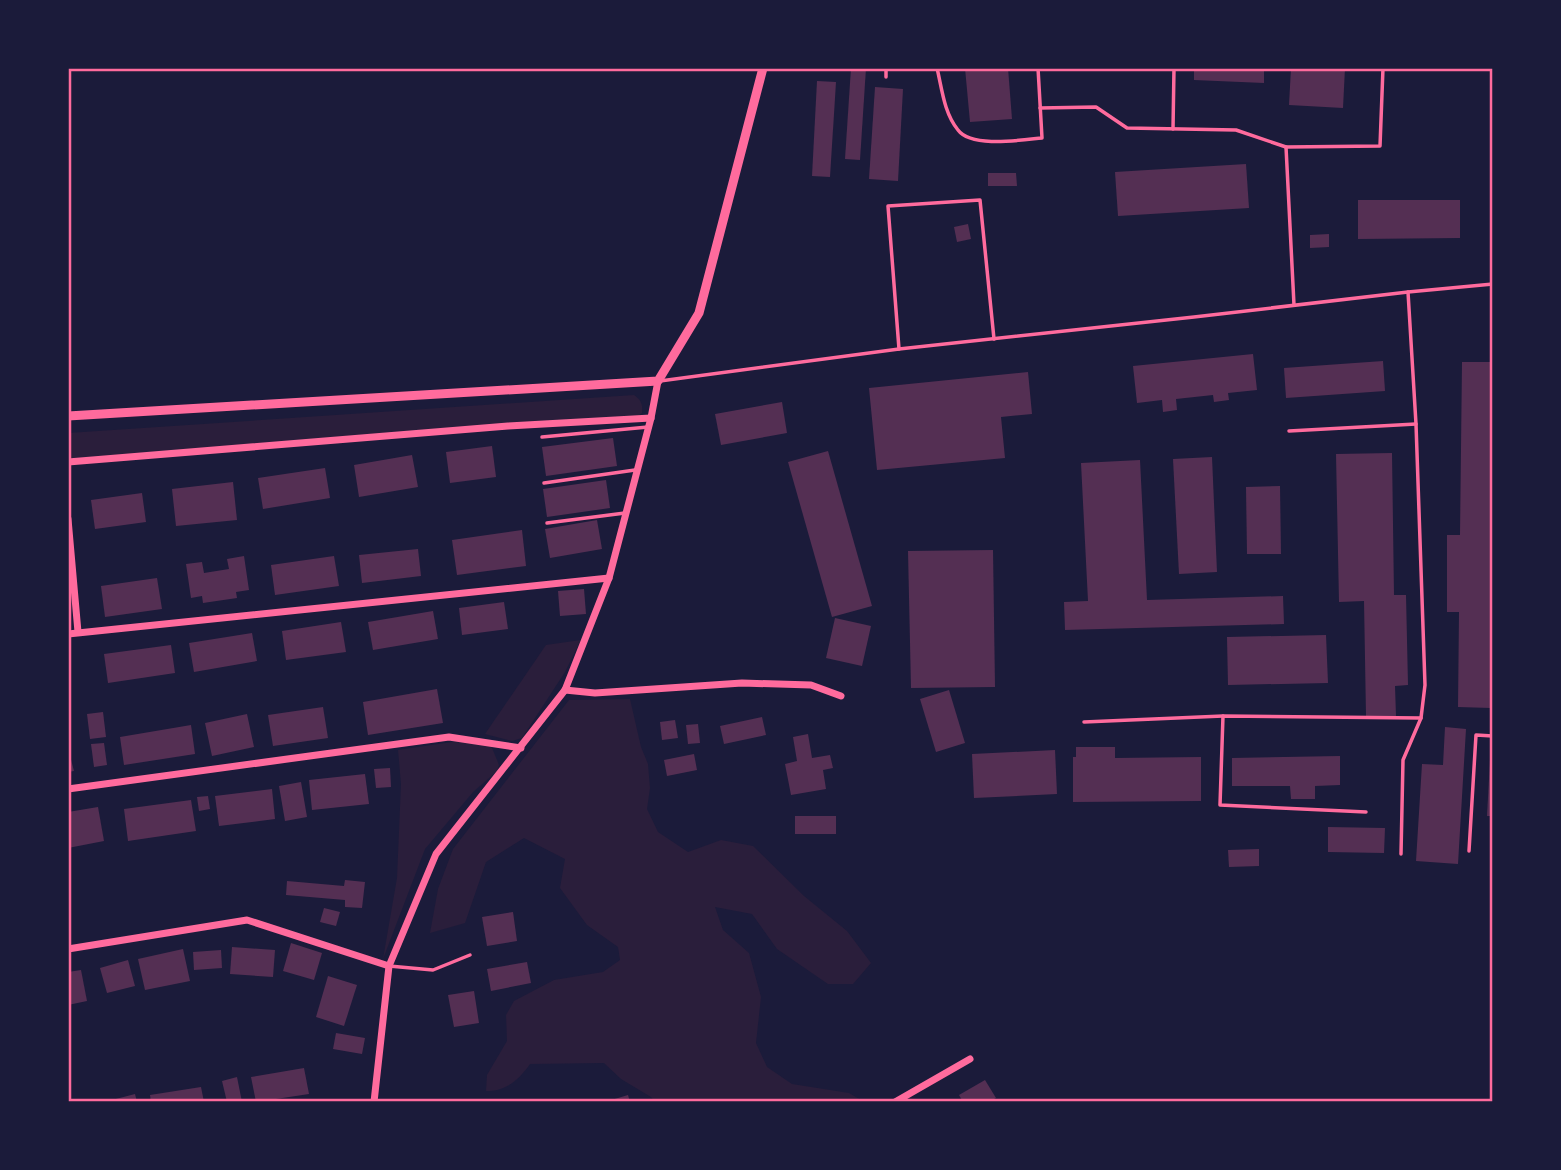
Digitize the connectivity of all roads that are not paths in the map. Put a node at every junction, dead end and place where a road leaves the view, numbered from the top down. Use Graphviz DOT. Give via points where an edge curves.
graph roads {
  1 [pos="764,68"];
  2 [pos="886,68"];
  3 [pos="937,68"];
  4 [pos="1038,68"];
  5 [pos="1174,68"];
  6 [pos="1383,68"];
  7 [pos="886,77"];
  8 [pos="1040,108"];
  9 [pos="1172,129"];
  10 [pos="1286,146"];
  11 [pos="1493,284"];
  12 [pos="1408,292"];
  13 [pos="1294,304"];
  14 [pos="994,339"];
  15 [pos="899,349"];
  16 [pos="658,381"];
  17 [pos="68,416"];
  18 [pos="651,418"];
  19 [pos="1416,424"];
  20 [pos="648,427"];
  21 [pos="1289,431"];
  22 [pos="542,437"];
  23 [pos="68,462"];
  24 [pos="637,470"];
  25 [pos="544,483"];
  26 [pos="626,513"];
  27 [pos="68,519"];
  28 [pos="547,523"];
  29 [pos="609,578"];
  30 [pos="78,632"];
  31 [pos="68,634"];
  32 [pos="565,690"];
  33 [pos="841,696"];
  34 [pos="1223,716"];
  35 [pos="1421,718"];
  36 [pos="1084,722"];
  37 [pos="1493,736"];
  38 [pos="521,748"];
  39 [pos="68,789"];
  40 [pos="1366,812"];
  41 [pos="1469,851"];
  42 [pos="1401,854"];
  43 [pos="68,949"];
  44 [pos="470,955"];
  45 [pos="389,966"];
  46 [pos="970,1059"];
  47 [pos="374,1102"];
  48 [pos="895,1102"];
  1 -- 16 [label="street" via="699,313"];
  2 -- 7 [label="lane"];
  3 -- 8 [label="lane" via="946,107 959,132 980,141 1042,138"];
  4 -- 8 [label="lane"];
  5 -- 9 [label="lane"];
  6 -- 10 [label="lane" via="1380,146"];
  8 -- 9 [label="lane" via="1096,107 1126,128"];
  9 -- 10 [label="lane" via="1236,130"];
  10 -- 13 [label="lane"];
  11 -- 12 [label="lane"];
  12 -- 13 [label="lane"];
  12 -- 19 [label="lane"];
  13 -- 14 [label="lane"];
  14 -- 15 [label="lane"];
  14 -- 15 [label="lane" via="980,200 888,206"];
  15 -- 16 [label="lane"];
  16 -- 17 [label="street"];
  16 -- 18 [label="street"];
  18 -- 20 [label="street"];
  18 -- 23 [label="street"];
  19 -- 21 [label="lane"];
  19 -- 35 [label="lane" via="1425,685"];
  20 -- 22 [label="lane"];
  20 -- 24 [label="street"];
  24 -- 25 [label="lane"];
  24 -- 26 [label="street"];
  26 -- 28 [label="lane"];
  26 -- 29 [label="street"];
  27 -- 30 [label="street"];
  29 -- 30 [label="street"];
  29 -- 32 [label="street"];
  30 -- 31 [label="street"];
  32 -- 33 [label="street" via="595,693 742,683 811,685"];
  32 -- 38 [label="street"];
  34 -- 35 [label="lane"];
  34 -- 36 [label="lane"];
  34 -- 40 [label="lane" via="1220,805"];
  35 -- 42 [label="lane" via="1403,760"];
  37 -- 41 [label="lane" via="1476,735"];
  38 -- 39 [label="street" via="449,737"];
  38 -- 45 [label="street" via="436,854"];
  43 -- 45 [label="street" via="247,920"];
  44 -- 45 [label="lane" via="433,970"];
  45 -- 47 [label="street"];
  46 -- 48 [label="street"];
}
